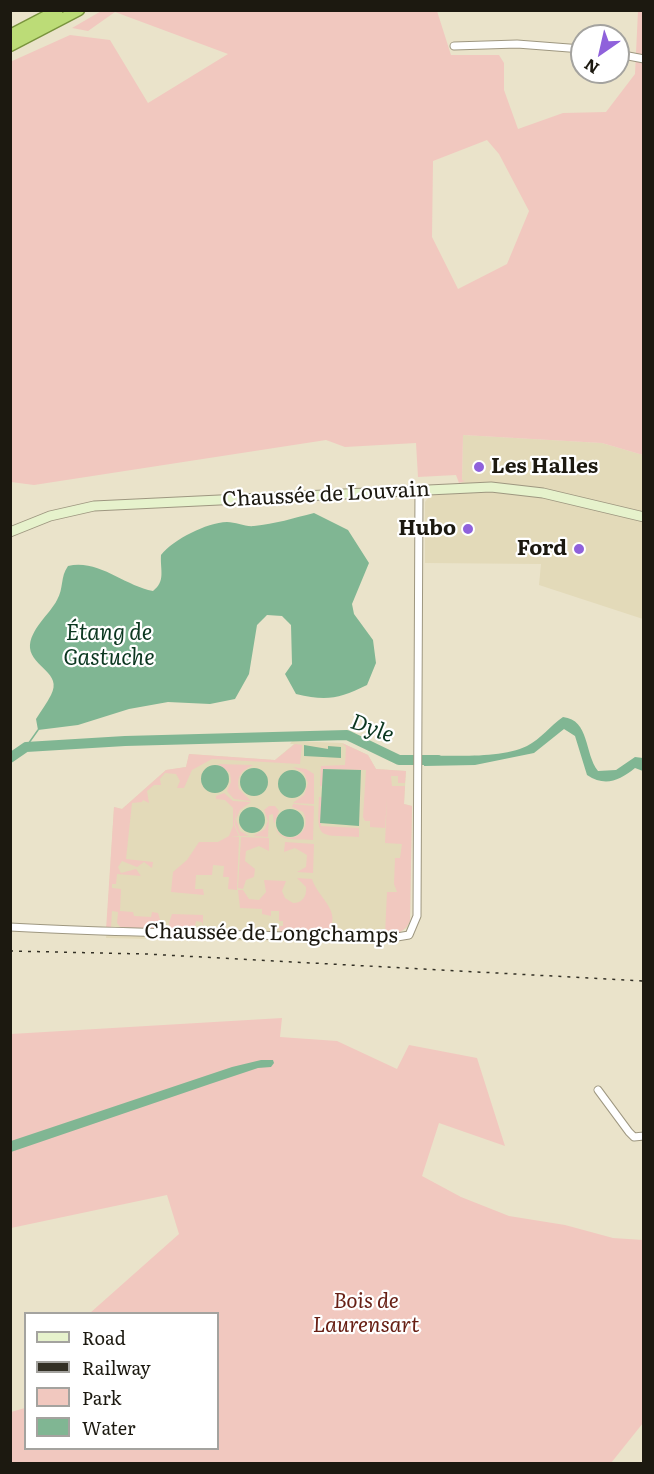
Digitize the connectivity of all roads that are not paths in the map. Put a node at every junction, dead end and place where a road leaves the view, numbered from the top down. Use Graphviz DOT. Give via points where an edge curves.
graph roads {
  1 [pos="58,10"];
  2 [pos="79,10"];
  3 [pos="10,35"];
  4 [pos="10,46"];
  5 [pos="454,46"];
  6 [pos="570,48"];
  7 [pos="419,490"];
  8 [pos="644,517"];
  9 [pos="10,532"];
  10 [pos="10,927"];
  11 [pos="598,1090"];
  12 [pos="644,1136"];
  1 -- 3 [label="highway"];
  2 -- 4 [label="highway"];
  5 -- 6 [label="street" via="517,44"];
  7 -- 8 [label="main road, Chaussée de Louvain" via="479,487 530,491"];
  7 -- 9 [label="main road, Chaussée de Louvain" via="94,506 50,516"];
  7 -- 10 [label="street, Chaussée de Longchamps" via="417,916 413,930 402,938 106,933"];
  11 -- 12 [label="street" via="631,1134"];
}
